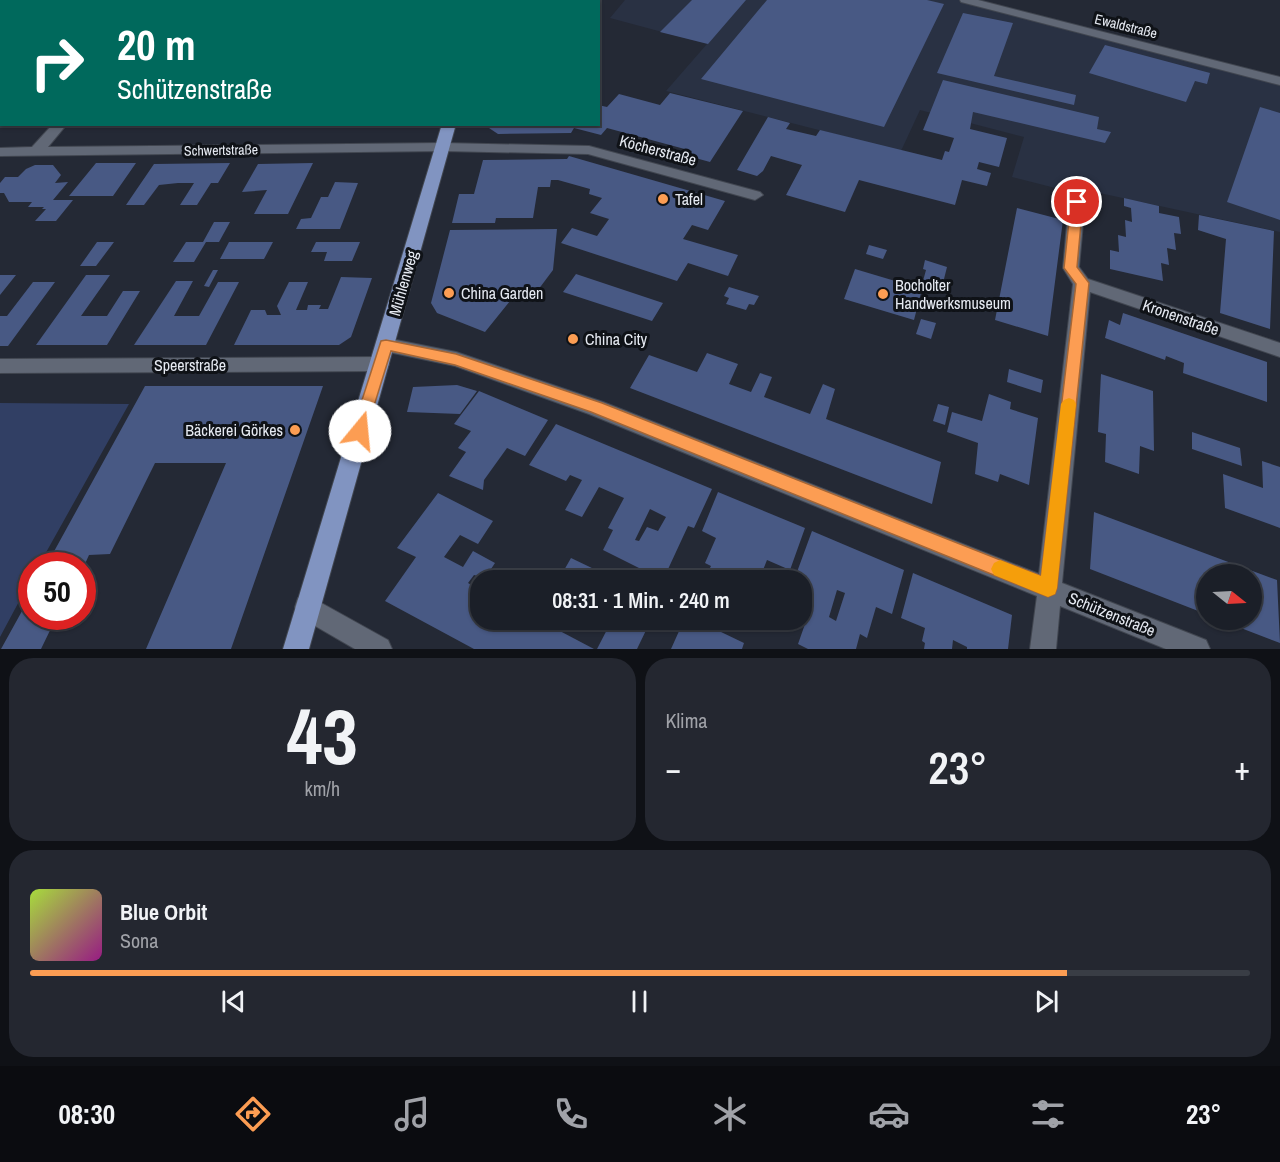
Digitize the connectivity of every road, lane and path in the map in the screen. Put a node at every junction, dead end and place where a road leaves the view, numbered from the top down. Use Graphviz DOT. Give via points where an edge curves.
graph roads {
  1 [pos="965,0"];
  2 [pos="1280,81"];
  3 [pos="59,126"];
  4 [pos="449,126"];
  5 [pos="443,147"];
  6 [pos="0,152"];
  7 [pos="36,152"];
  8 [pos="754,195"];
  9 [pos="1077,202"];
  10 [pos="1082,283"];
  11 [pos="1280,350"];
  12 [pos="383,355"];
  13 [pos="0,366"];
  14 [pos="1048,588"];
  15 [pos="307,608"];
  16 [pos="296,649"];
  17 [pos="379,649"];
  18 [pos="1043,649"];
  19 [pos="1197,649"];
  1 -- 2 [label="street, Ewaldstraße"];
  3 -- 7 [label="street"];
  4 -- 5 [label="main road, Mühlenweg"];
  5 -- 7 [label="street, Schwertstraße"];
  5 -- 8 [label="street, Köcherstraße" via="589,150"];
  5 -- 12 [label="main road, Mühlenweg"];
  6 -- 7 [label="street, Schwertstraße"];
  9 -- 10 [label="street" via="1071,268"];
  10 -- 11 [label="street, Kronenstraße"];
  10 -- 14 [label="street"];
  12 -- 13 [label="street, Speerstraße"];
  12 -- 14 [label="street, Schützenstraße" via="456,359 596,408"];
  12 -- 15 [label="main road, Mühlenweg"];
  14 -- 18 [label="street"];
  14 -- 19 [label="street, Schützenstraße"];
  15 -- 16 [label="main road, Mühlenweg"];
  15 -- 17 [label="street"];
}
